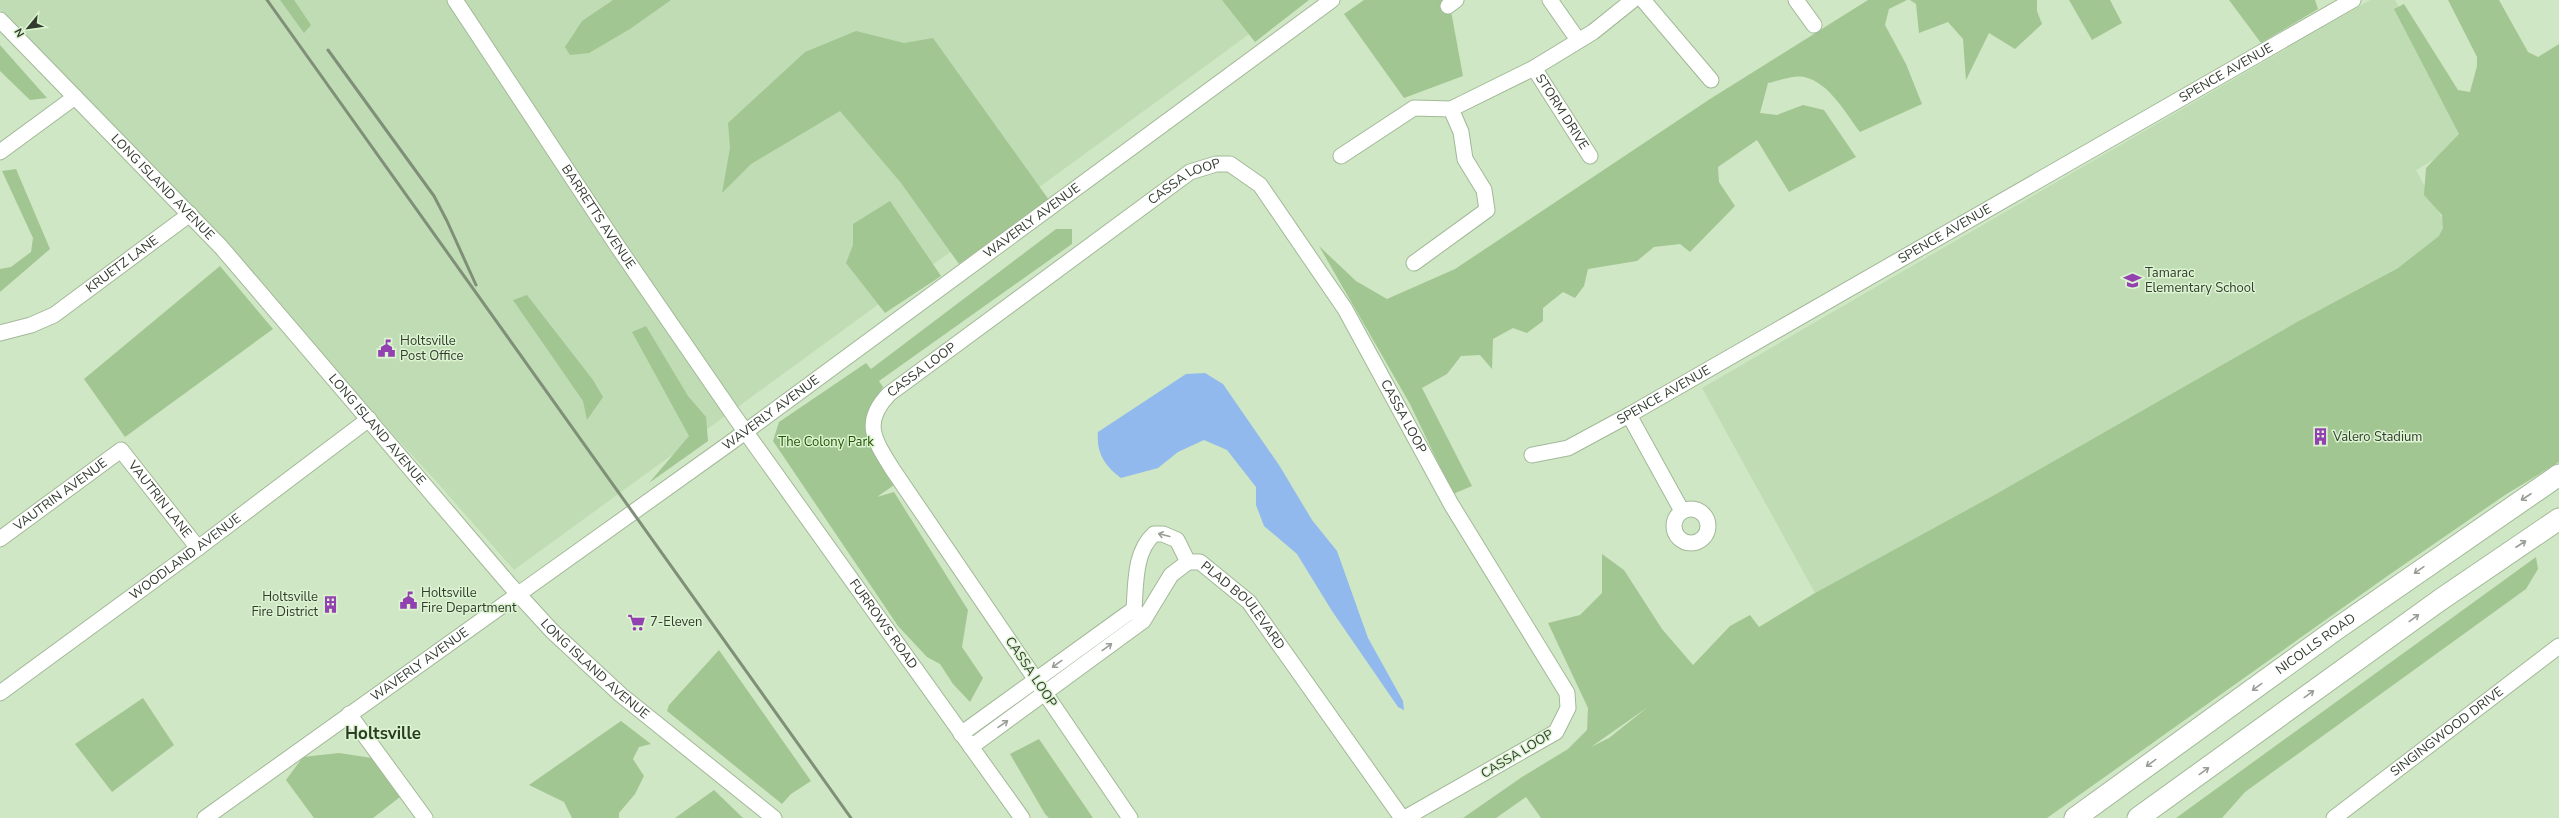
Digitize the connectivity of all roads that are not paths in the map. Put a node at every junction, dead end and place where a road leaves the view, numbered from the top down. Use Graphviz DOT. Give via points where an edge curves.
graph roads {
  1 [pos="455,0"];
  2 [pos="1332,0"];
  3 [pos="1550,0"];
  4 [pos="1633,0"];
  5 [pos="1643,0"];
  6 [pos="1796,0"];
  7 [pos="2353,0"];
  8 [pos="0,20"];
  9 [pos="1814,25"];
  10 [pos="1578,40"];
  11 [pos="1534,68"];
  12 [pos="1711,80"];
  13 [pos="75,97"];
  14 [pos="1451,109"];
  15 [pos="0,152"];
  16 [pos="1341,156"];
  17 [pos="1590,156"];
  18 [pos="190,214"];
  19 [pos="1414,263"];
  20 [pos="0,333"];
  21 [pos="1629,415"];
  22 [pos="369,419"];
  23 [pos="745,431"];
  24 [pos="121,450"];
  25 [pos="1532,455"];
  26 [pos="2559,475"];
  27 [pos="1682,511"];
  28 [pos="2559,519"];
  29 [pos="0,539"];
  30 [pos="198,548"];
  31 [pos="1188,562"];
  32 [pos="518,594"];
  33 [pos="1134,609"];
  34 [pos="1143,621"];
  35 [pos="2559,646"];
  36 [pos="1036,680"];
  37 [pos="0,693"];
  38 [pos="1046,693"];
  39 [pos="349,714"];
  40 [pos="962,734"];
  41 [pos="971,747"];
  42 [pos="2338,817"];
  43 [pos="205,818"];
  44 [pos="425,818"];
  45 [pos="774,818"];
  46 [pos="1022,818"];
  47 [pos="1130,818"];
  48 [pos="1402,818"];
  49 [pos="1405,818"];
  50 [pos="2075,818"];
  51 [pos="2138,818"];
  1 -- 23 [label="street, BARRETTS AVENUE" via="618,247"];
  2 -- 23 [label="street, WAVERLY AVENUE"];
  3 -- 10 [label="street"];
  4 -- 10 [label="street, STORM DRIVE" via="1593,32"];
  5 -- 12 [label="street"];
  6 -- 9 [label="street"];
  7 -- 21 [label="street, SPENCE AVENUE"];
  8 -- 13 [label="street, LONG ISLAND AVENUE"];
  10 -- 11 [label="street, STORM DRIVE"];
  11 -- 14 [label="street, STORM DRIVE"];
  11 -- 17 [label="street, STORM DRIVE"];
  13 -- 15 [label="street"];
  13 -- 18 [label="street, LONG ISLAND AVENUE"];
  14 -- 16 [label="street, STORM DRIVE" via="1414,108"];
  14 -- 19 [label="street" via="1461,132 1465,159 1484,190 1487,210"];
  18 -- 20 [label="street, KRUETZ LANE" via="54,315 32,325"];
  18 -- 22 [label="street, LONG ISLAND AVENUE"];
  21 -- 25 [label="street, SPENCE AVENUE" via="1568,448"];
  21 -- 27 [label="street"];
  22 -- 30 [label="street, WOODLAND AVENUE"];
  22 -- 32 [label="street, LONG ISLAND AVENUE"];
  23 -- 32 [label="street, WAVERLY AVENUE"];
  23 -- 40 [label="street, FURROWS ROAD"];
  24 -- 29 [label="street, VAUTRIN AVENUE"];
  24 -- 30 [label="street, VAUTRIN LANE"];
  26 -- 50 [label="highway, NICOLLS ROAD, one-way" via="2341,625"];
  51 -- 28 [label="highway, one-way" via="2440,600"];
  30 -- 37 [label="street, WOODLAND AVENUE"];
  31 -- 33 [label="street, one-way" via="1177,540 1163,534 1154,534 1148,540 1138,565"];
  31 -- 34 [label="street, PLAD BOULEVARD" via="1171,575"];
  31 -- 48 [label="street, PLAD BOULEVARD" via="1200,562 1249,602"];
  32 -- 39 [label="street, WAVERLY AVENUE"];
  32 -- 45 [label="street, LONG ISLAND AVENUE" via="552,631 621,694"];
  33 -- 34 [label="street"];
  33 -- 36 [label="street, one-way"];
  38 -- 34 [label="street, PLAD BOULEVARD, one-way"];
  35 -- 42 [label="street, SINGINGWOOD DRIVE"];
  36 -- 38 [label="street, CASSA LOOP"];
  36 -- 40 [label="street"];
  36 -- 49 [label="street, CASSA LOOP" via="874,440 873,418 889,394 1190,172 1216,164 1230,164 1260,185 1345,309 1451,504 1567,694 1568,708 1556,732"];
  41 -- 38 [label="street, PLAD BOULEVARD, one-way"];
  38 -- 47 [label="street, CASSA LOOP"];
  39 -- 43 [label="street, WAVERLY AVENUE"];
  39 -- 44 [label="street"];
  40 -- 41 [label="street, FURROWS ROAD"];
  41 -- 46 [label="street, FURROWS ROAD"];
}
